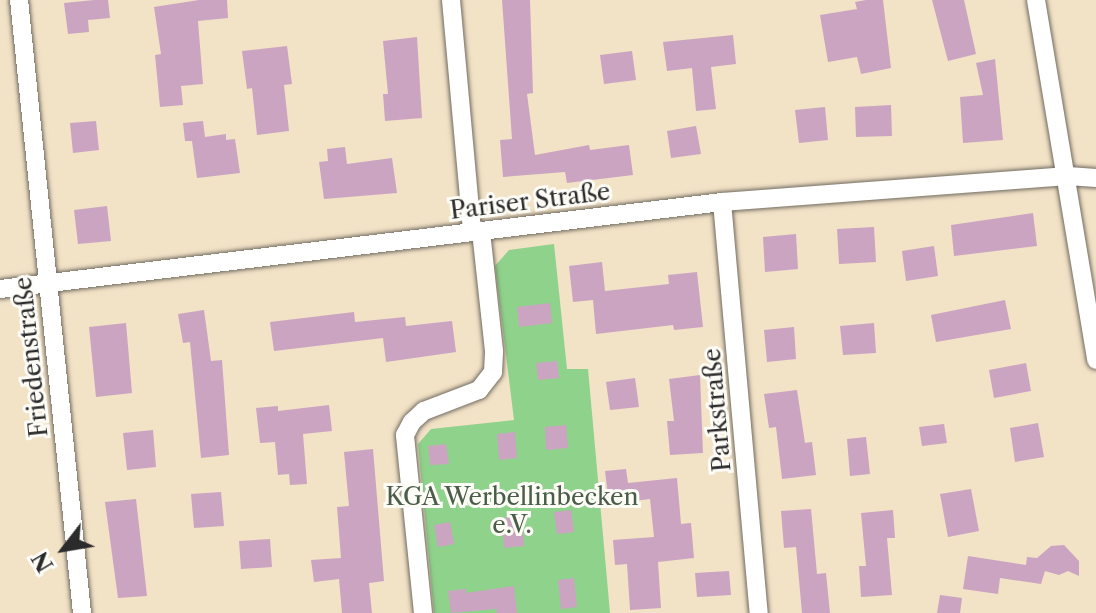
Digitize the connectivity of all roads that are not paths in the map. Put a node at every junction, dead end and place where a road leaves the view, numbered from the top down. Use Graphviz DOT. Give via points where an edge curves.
graph roads {
  1 [pos="19,0"];
  2 [pos="451,0"];
  3 [pos="1036,0"];
  4 [pos="1068,176"];
  5 [pos="1096,178"];
  6 [pos="722,202"];
  7 [pos="476,232"];
  8 [pos="48,283"];
  9 [pos="0,289"];
  10 [pos="1096,360"];
  11 [pos="82,613"];
  12 [pos="423,613"];
  13 [pos="759,613"];
  1 -- 8 [label="street, Friedenstraße"];
  2 -- 7 [label="street"];
  3 -- 4 [label="street"];
  4 -- 5 [label="street, Pariser Straße"];
  4 -- 6 [label="street, Pariser Straße"];
  4 -- 10 [label="street"];
  6 -- 7 [label="street, Pariser Straße"];
  6 -- 13 [label="street, Parkstraße"];
  7 -- 8 [label="street, Pariser Straße"];
  7 -- 12 [label="street" via="493,372 479,390 424,411 405,435"];
  8 -- 9 [label="street, Pariser Straße"];
  8 -- 11 [label="street, Friedenstraße"];
}
